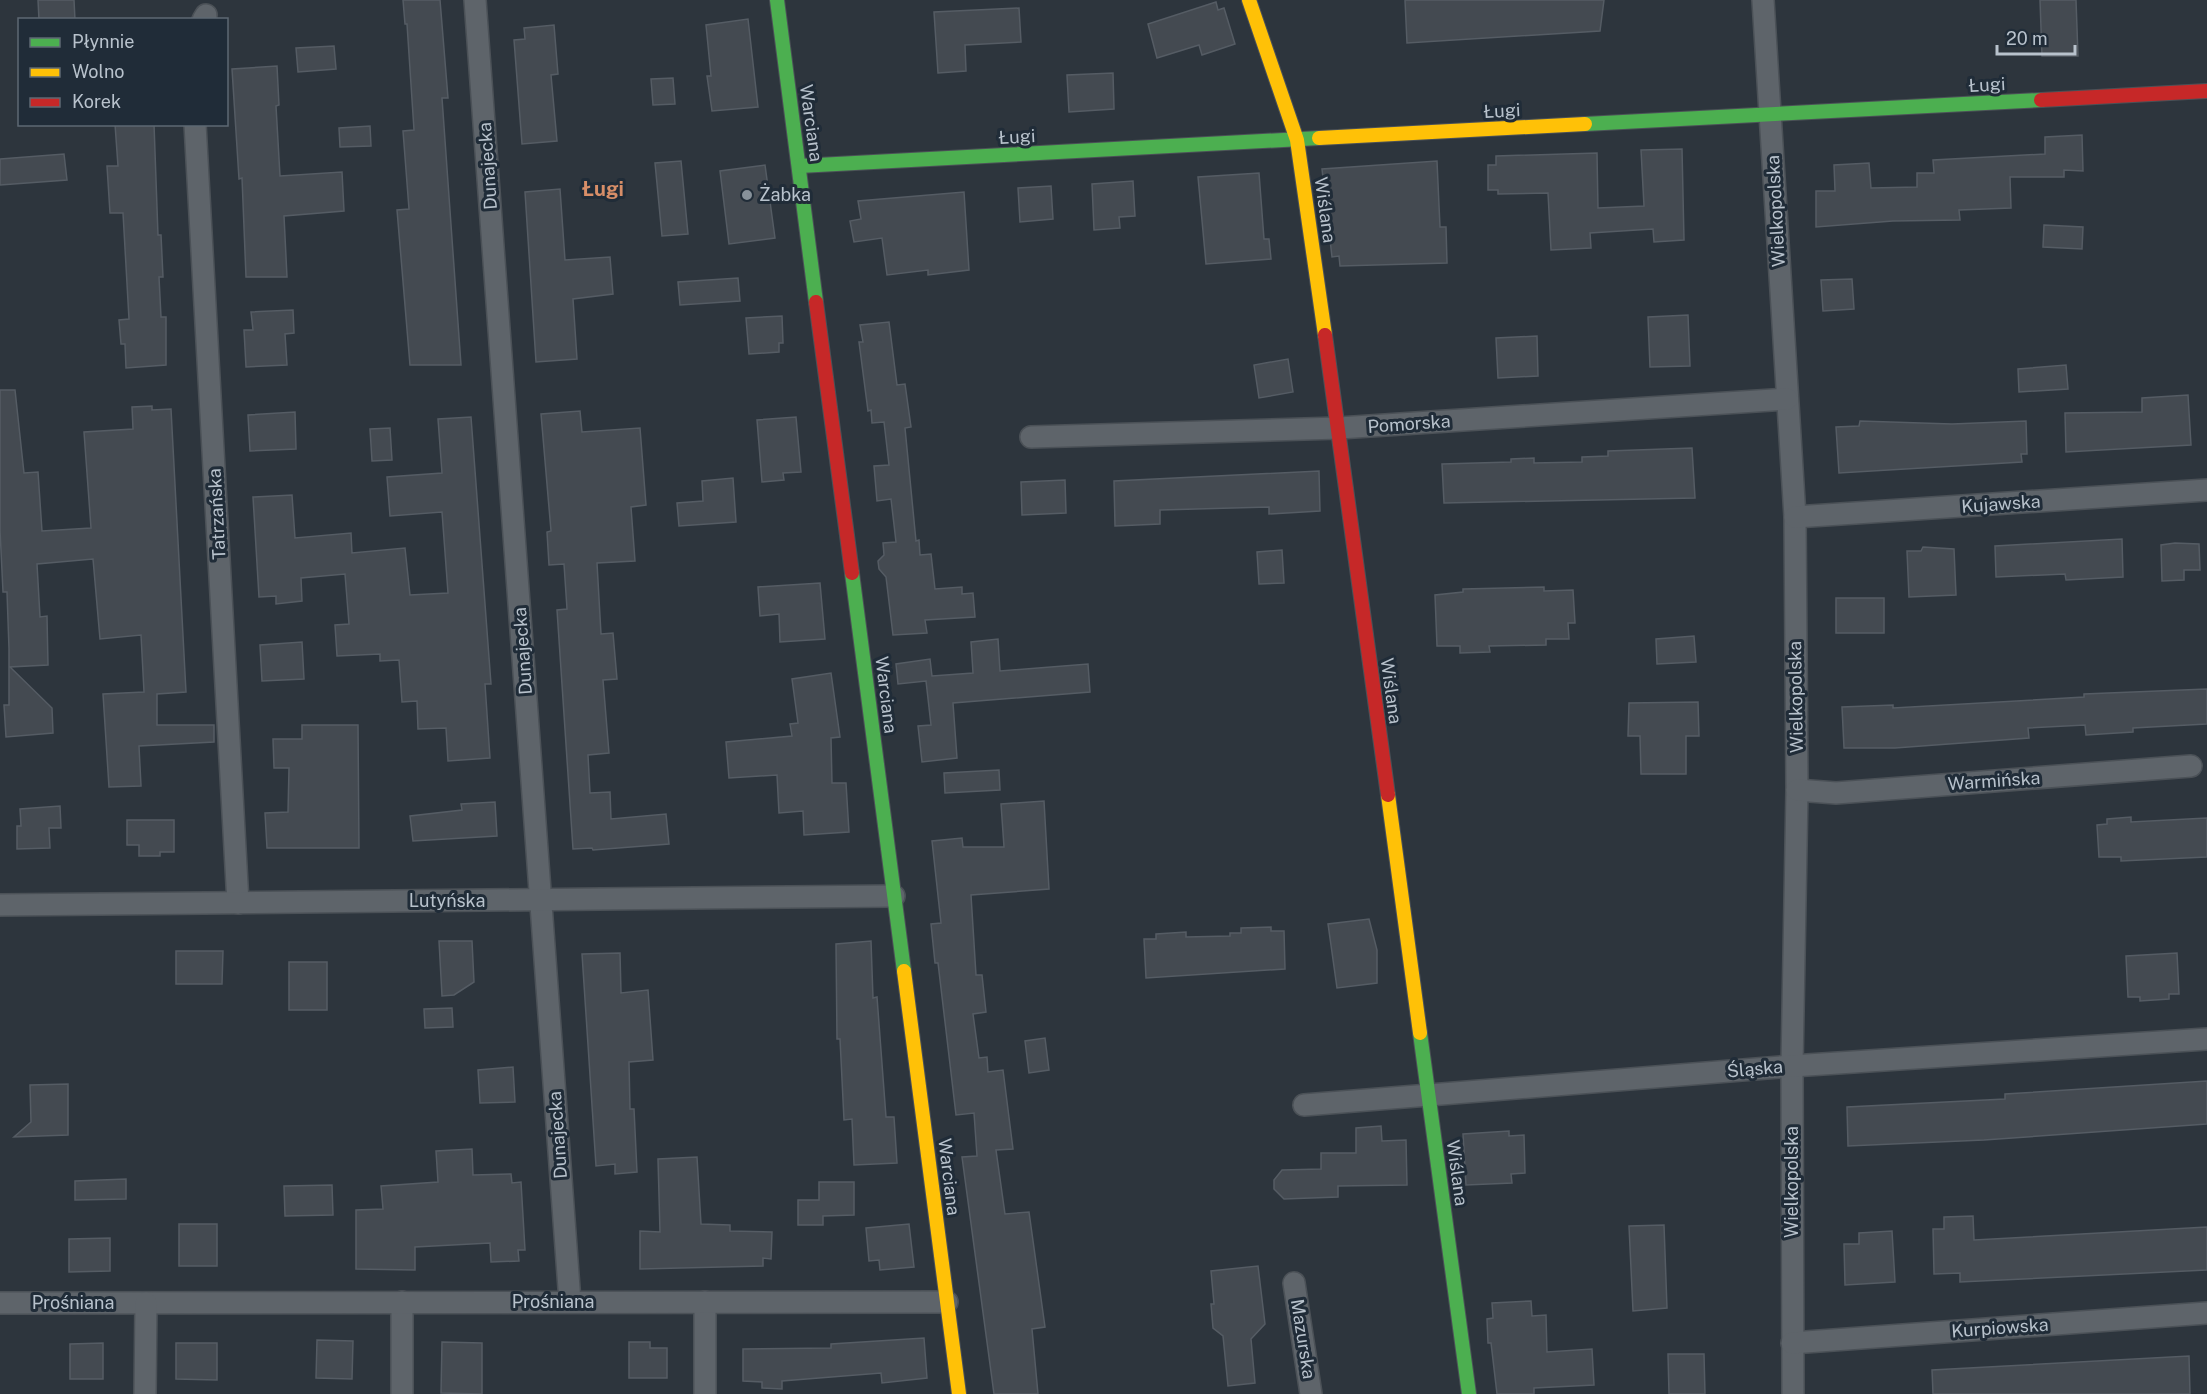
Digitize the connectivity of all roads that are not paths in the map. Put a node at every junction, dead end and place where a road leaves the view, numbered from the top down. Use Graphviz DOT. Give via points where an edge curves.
graph roads {
  1 [pos="476,0"];
  2 [pos="777,0"];
  3 [pos="1249,0"];
  4 [pos="1763,0"];
  5 [pos="2207,91"];
  6 [pos="1770,115"];
  7 [pos="195,126"];
  8 [pos="1297,140"];
  9 [pos="799,166"];
  10 [pos="1787,399"];
  11 [pos="1339,428"];
  12 [pos="1031,437"];
  13 [pos="2207,490"];
  14 [pos="1795,517"];
  15 [pos="2191,766"];
  16 [pos="1797,790"];
  17 [pos="894,897"];
  18 [pos="541,900"];
  19 [pos="238,903"];
  20 [pos="0,905"];
  21 [pos="2207,1039"];
  22 [pos="1792,1066"];
  23 [pos="1429,1097"];
  24 [pos="1304,1105"];
  25 [pos="1294,1283"];
  26 [pos="402,1302"];
  27 [pos="570,1302"];
  28 [pos="705,1302"];
  29 [pos="947,1302"];
  30 [pos="0,1303"];
  31 [pos="146,1303"];
  32 [pos="2207,1313"];
  33 [pos="1792,1343"];
  34 [pos="145,1394"];
  35 [pos="402,1394"];
  36 [pos="705,1394"];
  37 [pos="959,1394"];
  38 [pos="1311,1394"];
  39 [pos="1469,1394"];
  40 [pos="1793,1394"];
  1 -- 18 [label="street, Dunajecka"];
  2 -- 9 [label="street, Warciana"];
  3 -- 8 [label="street, Wiślana"];
  4 -- 6 [label="street, Wielkopolska"];
  5 -- 6 [label="street, Ługi"];
  6 -- 8 [label="street, Ługi"];
  6 -- 10 [label="street, Wielkopolska"];
  7 -- 19 [label="street, Tatrzańska"];
  8 -- 9 [label="street, Ługi"];
  8 -- 11 [label="street, Wiślana"];
  9 -- 17 [label="street, Warciana"];
  10 -- 11 [label="street, Pomorska"];
  10 -- 14 [label="street, Wielkopolska"];
  11 -- 12 [label="street, Pomorska"];
  11 -- 23 [label="street, Wiślana"];
  13 -- 14 [label="street, Kujawska"];
  14 -- 16 [label="street, Wielkopolska"];
  15 -- 16 [label="street, Warmińska" via="1836,793"];
  16 -- 22 [label="street, Wielkopolska"];
  17 -- 18 [label="street, Lutyńska"];
  17 -- 29 [label="street, Warciana"];
  18 -- 19 [label="street, Lutyńska"];
  18 -- 27 [label="street, Dunajecka"];
  19 -- 20 [label="street, Lutyńska"];
  21 -- 22 [label="street, Śląska"];
  22 -- 23 [label="street, Śląska"];
  22 -- 33 [label="street, Wielkopolska"];
  23 -- 24 [label="street, Śląska"];
  23 -- 39 [label="street, Wiślana"];
  25 -- 38 [label="street, Mazurska"];
  26 -- 27 [label="street, Prośniana"];
  26 -- 31 [label="street, Prośniana"];
  26 -- 35 [label="street"];
  27 -- 28 [label="street, Prośniana"];
  28 -- 29 [label="street, Prośniana"];
  28 -- 36 [label="street"];
  29 -- 37 [label="street, Warciana"];
  30 -- 31 [label="street, Prośniana"];
  31 -- 34 [label="street"];
  32 -- 33 [label="street, Kurpiowska"];
  33 -- 40 [label="street, Wielkopolska"];
}
